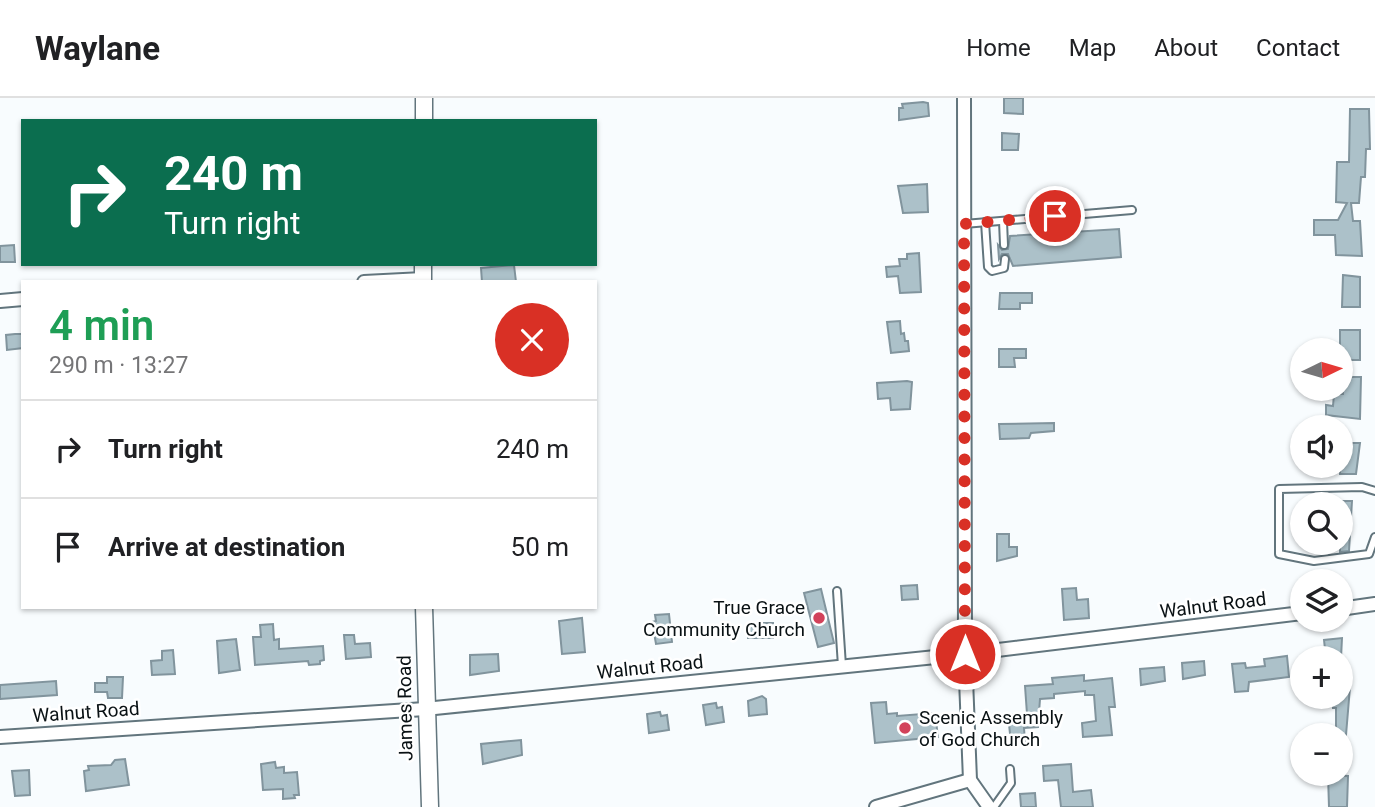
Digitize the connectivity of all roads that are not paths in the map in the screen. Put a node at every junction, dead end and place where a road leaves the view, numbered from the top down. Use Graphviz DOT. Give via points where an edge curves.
graph roads {
  1 [pos="424,98"];
  2 [pos="964,98"];
  3 [pos="424,119"];
  4 [pos="1132,210"];
  5 [pos="1003,221"];
  6 [pos="985,222"];
  7 [pos="964,224"];
  8 [pos="1004,245"];
  9 [pos="1005,259"];
  10 [pos="423,275"];
  11 [pos="381,280"];
  12 [pos="21,299"];
  13 [pos="0,300"];
  14 [pos="1375,491"];
  15 [pos="1375,537"];
  16 [pos="837,591"];
  17 [pos="1375,604"];
  18 [pos="1353,607"];
  19 [pos="424,609"];
  20 [pos="1290,614"];
  21 [pos="965,654"];
  22 [pos="842,666"];
  23 [pos="425,709"];
  24 [pos="0,737"];
  25 [pos="1010,769"];
  26 [pos="971,780"];
  27 [pos="902,803"];
  28 [pos="430,807"];
  29 [pos="876,807"];
  30 [pos="991,807"];
  1 -- 3 [label="main road"];
  2 -- 7 [label="street"];
  4 -- 5 [label="lane"];
  5 -- 6 [label="lane"];
  5 -- 8 [label="lane"];
  6 -- 7 [label="lane"];
  6 -- 9 [label="lane" via="988,267 992,271 1004,268"];
  7 -- 21 [label="street"];
  10 -- 11 [label="street"];
  12 -- 13 [label="street"];
  14 -- 15 [label="lane" via="1362,487 1279,489 1279,554 1314,561 1369,554"];
  16 -- 22 [label="lane"];
  17 -- 18 [label="street"];
  19 -- 23 [label="main road, James Road"];
  20 -- 21 [label="street, Walnut Road"];
  21 -- 22 [label="street, Walnut Road"];
  21 -- 26 [label="street"];
  22 -- 23 [label="street, Walnut Road"];
  23 -- 24 [label="street, Walnut Road"];
  23 -- 28 [label="main road, James Road"];
  25 -- 30 [label="lane" via="1011,783"];
  26 -- 27 [label="street"];
  26 -- 30 [label="street"];
  27 -- 29 [label="street"];
}
